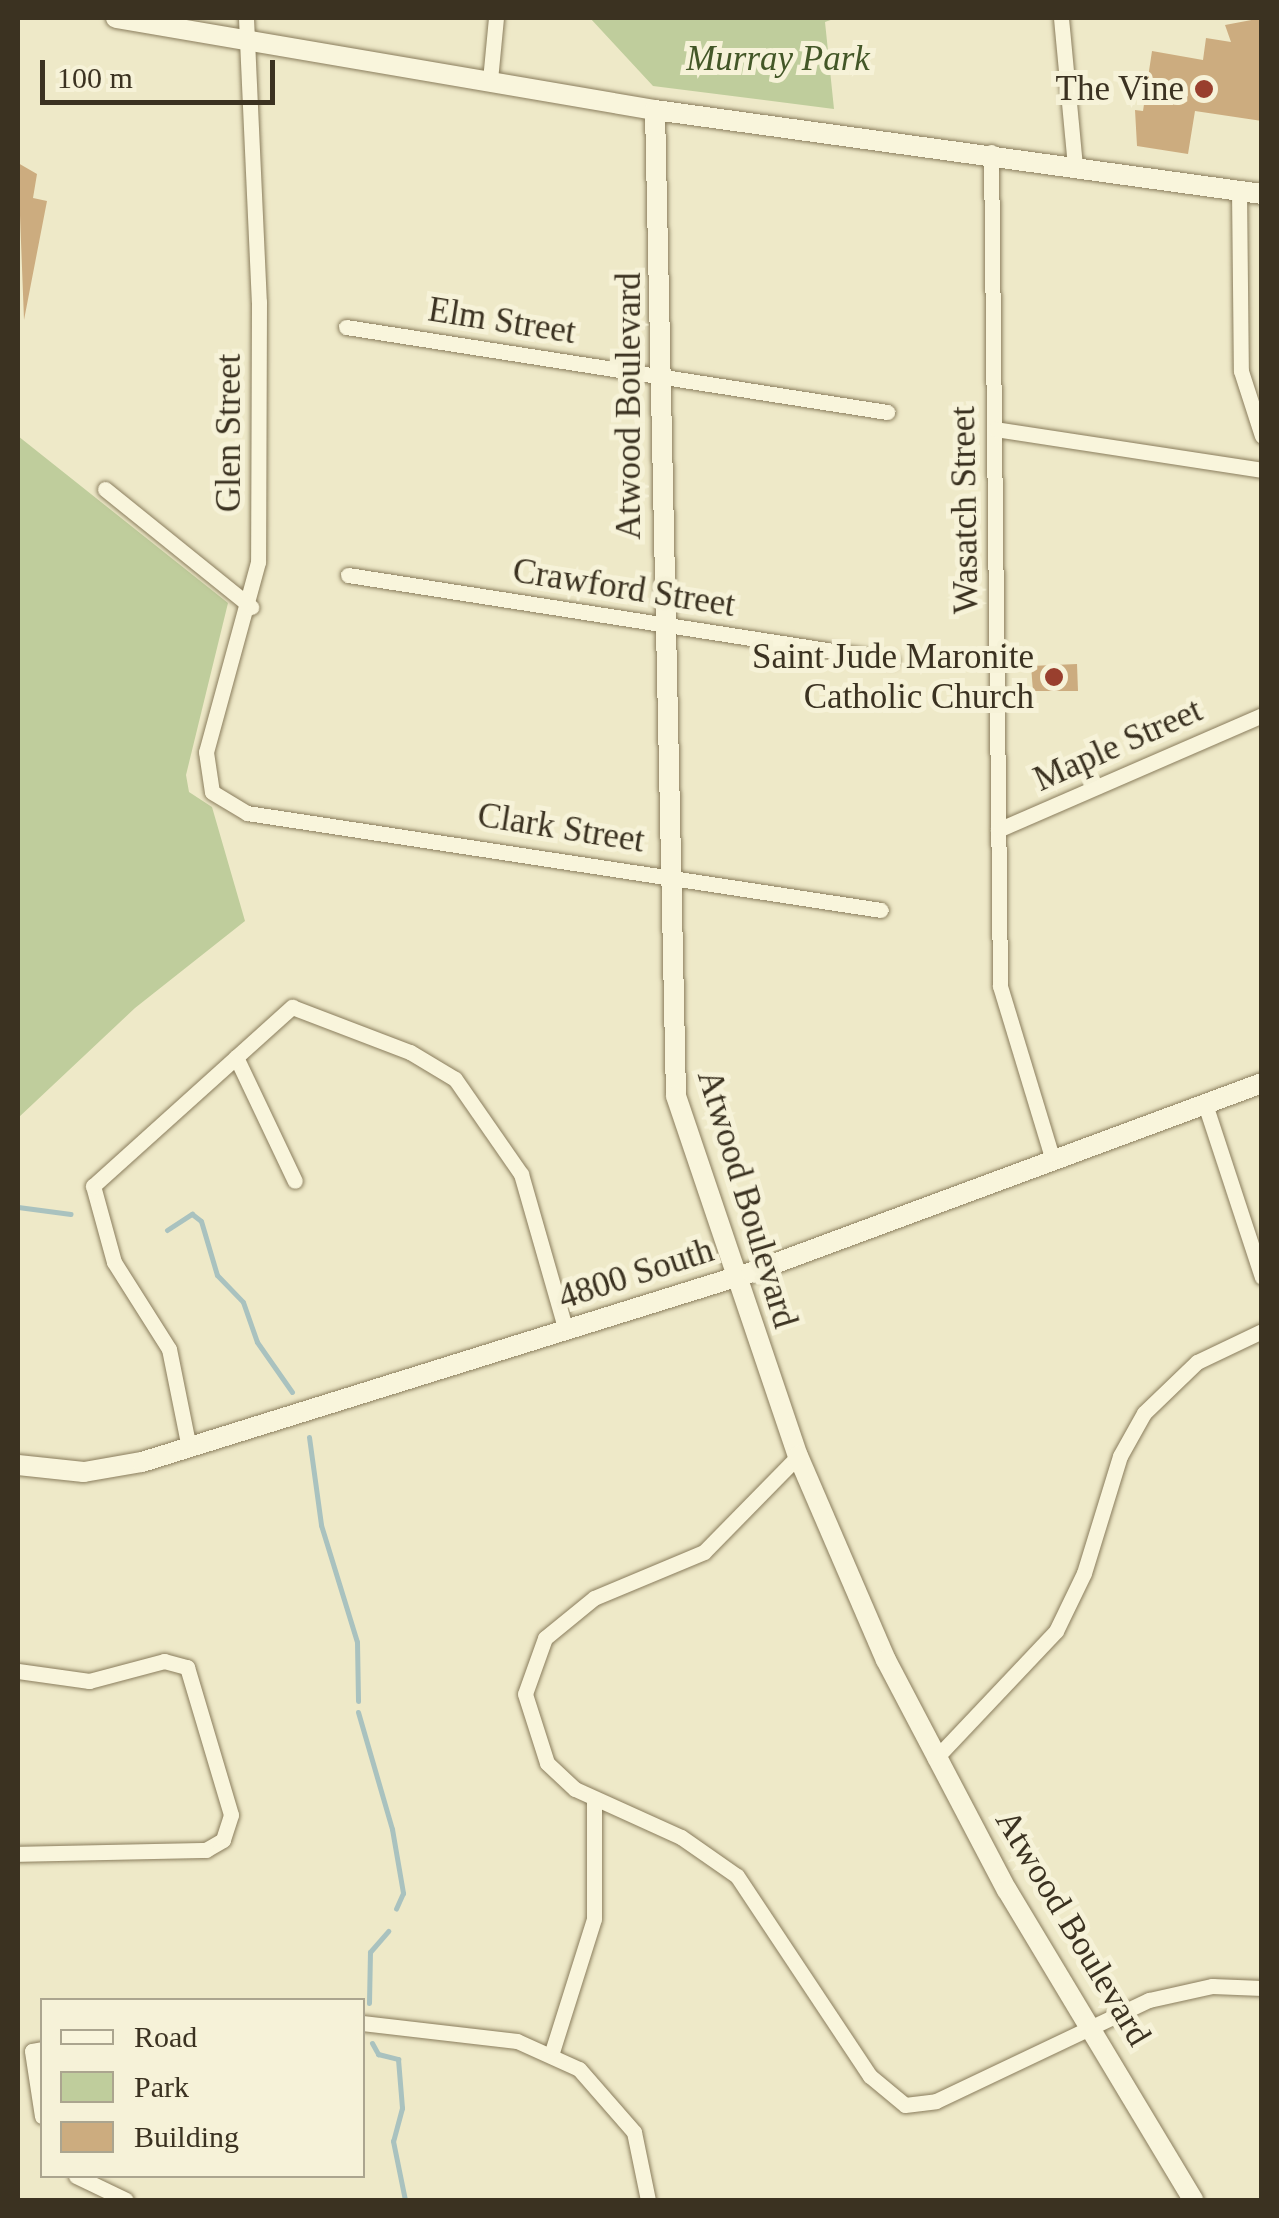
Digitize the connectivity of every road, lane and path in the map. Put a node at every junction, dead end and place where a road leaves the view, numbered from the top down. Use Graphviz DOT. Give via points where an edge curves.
graph roads {
  1 [pos="116,18"];
  2 [pos="496,18"];
  3 [pos="1061,18"];
  4 [pos="247,28"];
  5 [pos="490,80"];
  6 [pos="655,110"];
  7 [pos="992,152"];
  8 [pos="1075,165"];
  9 [pos="1239,190"];
  10 [pos="1262,194"];
  11 [pos="346,327"];
  12 [pos="660,376"];
  13 [pos="887,412"];
  14 [pos="994,429"];
  15 [pos="1262,436"];
  16 [pos="1262,470"];
  17 [pos="105,489"];
  18 [pos="348,575"];
  19 [pos="250,607"];
  20 [pos="663,624"];
  21 [pos="891,660"];
  22 [pos="1262,715"];
  23 [pos="233,808"];
  24 [pos="998,830"];
  25 [pos="670,875"];
  26 [pos="881,910"];
  27 [pos="236,1057"];
  28 [pos="1262,1083"];
  29 [pos="1206,1104"];
  30 [pos="1052,1160"];
  31 [pos="295,1180"];
  32 [pos="734,1277"];
  33 [pos="1262,1277"];
  34 [pos="566,1331"];
  35 [pos="1262,1331"];
  36 [pos="190,1448"];
  37 [pos="798,1456"];
  38 [pos="18,1465"];
  39 [pos="18,1670"];
  40 [pos="935,1759"];
  41 [pos="594,1799"];
  42 [pos="18,1854"];
  43 [pos="1262,1988"];
  44 [pos="1090,2022"];
  45 [pos="365,2023"];
  46 [pos="37,2050"];
  47 [pos="552,2052"];
  48 [pos="40,2090"];
  49 [pos="80,2178"];
  50 [pos="126,2200"];
  51 [pos="648,2200"];
  52 [pos="1193,2200"];
  1 -- 4 [label="street"];
  2 -- 5 [label="street"];
  3 -- 8 [label="street"];
  4 -- 5 [label="street"];
  4 -- 19 [label="street, Glen Street" via="258,302 258,531"];
  5 -- 6 [label="street"];
  6 -- 7 [label="street"];
  6 -- 12 [label="street, Atwood Boulevard"];
  7 -- 8 [label="street"];
  7 -- 14 [label="street, Wasatch Street"];
  8 -- 9 [label="street"];
  9 -- 10 [label="street"];
  9 -- 15 [label="street" via="1241,366"];
  11 -- 12 [label="street, Elm Street"];
  12 -- 13 [label="street, Elm Street"];
  12 -- 20 [label="street, Atwood Boulevard"];
  14 -- 16 [label="street"];
  14 -- 24 [label="street, Wasatch Street"];
  17 -- 19 [label="street"];
  18 -- 20 [label="street, Crawford Street"];
  19 -- 23 [label="street, Glen Street" via="204,763 212,792"];
  20 -- 21 [label="street, Crawford Street"];
  20 -- 25 [label="street, Atwood Boulevard"];
  22 -- 24 [label="street, Maple Street"];
  23 -- 25 [label="street, Clark Street"];
  24 -- 30 [label="street, Wasatch Street" via="1002,1003"];
  25 -- 26 [label="street, Clark Street"];
  25 -- 32 [label="street, Atwood Boulevard" via="671,1071"];
  27 -- 31 [label="street"];
  27 -- 34 [label="street" via="292,1007 410,1052 456,1080 521,1174"];
  27 -- 36 [label="street" via="93,1186 114,1262 168,1349"];
  28 -- 29 [label="street, 4800 South"];
  29 -- 30 [label="street, 4800 South"];
  29 -- 33 [label="street"];
  30 -- 32 [label="street, 4800 South"];
  32 -- 34 [label="street, 4800 South"];
  32 -- 37 [label="street, Atwood Boulevard"];
  34 -- 36 [label="street, 4800 South"];
  35 -- 40 [label="street" via="1197,1362 1144,1413 1120,1456 1084,1573 1056,1631"];
  36 -- 38 [label="street, 4800 South" via="104,1471"];
  37 -- 40 [label="street, Atwood Boulevard"];
  37 -- 41 [label="street" via="704,1552 576,1608 536,1652 525,1694 534,1738 561,1778"];
  39 -- 42 [label="street" via="90,1681 164,1660 181,1664 196,1683 230,1808 226,1834 199,1851"];
  40 -- 44 [label="street, Atwood Boulevard"];
  41 -- 44 [label="street" via="681,1838 737,1876 893,2100 936,2101"];
  41 -- 47 [label="street" via="594,1919"];
  43 -- 44 [label="street" via="1182,1990"];
  44 -- 52 [label="street, Atwood Boulevard"];
  45 -- 47 [label="street" via="485,2035"];
  46 -- 48 [label="street"];
  47 -- 51 [label="street" via="621,2111 644,2154"];
  49 -- 50 [label="street"];
}
